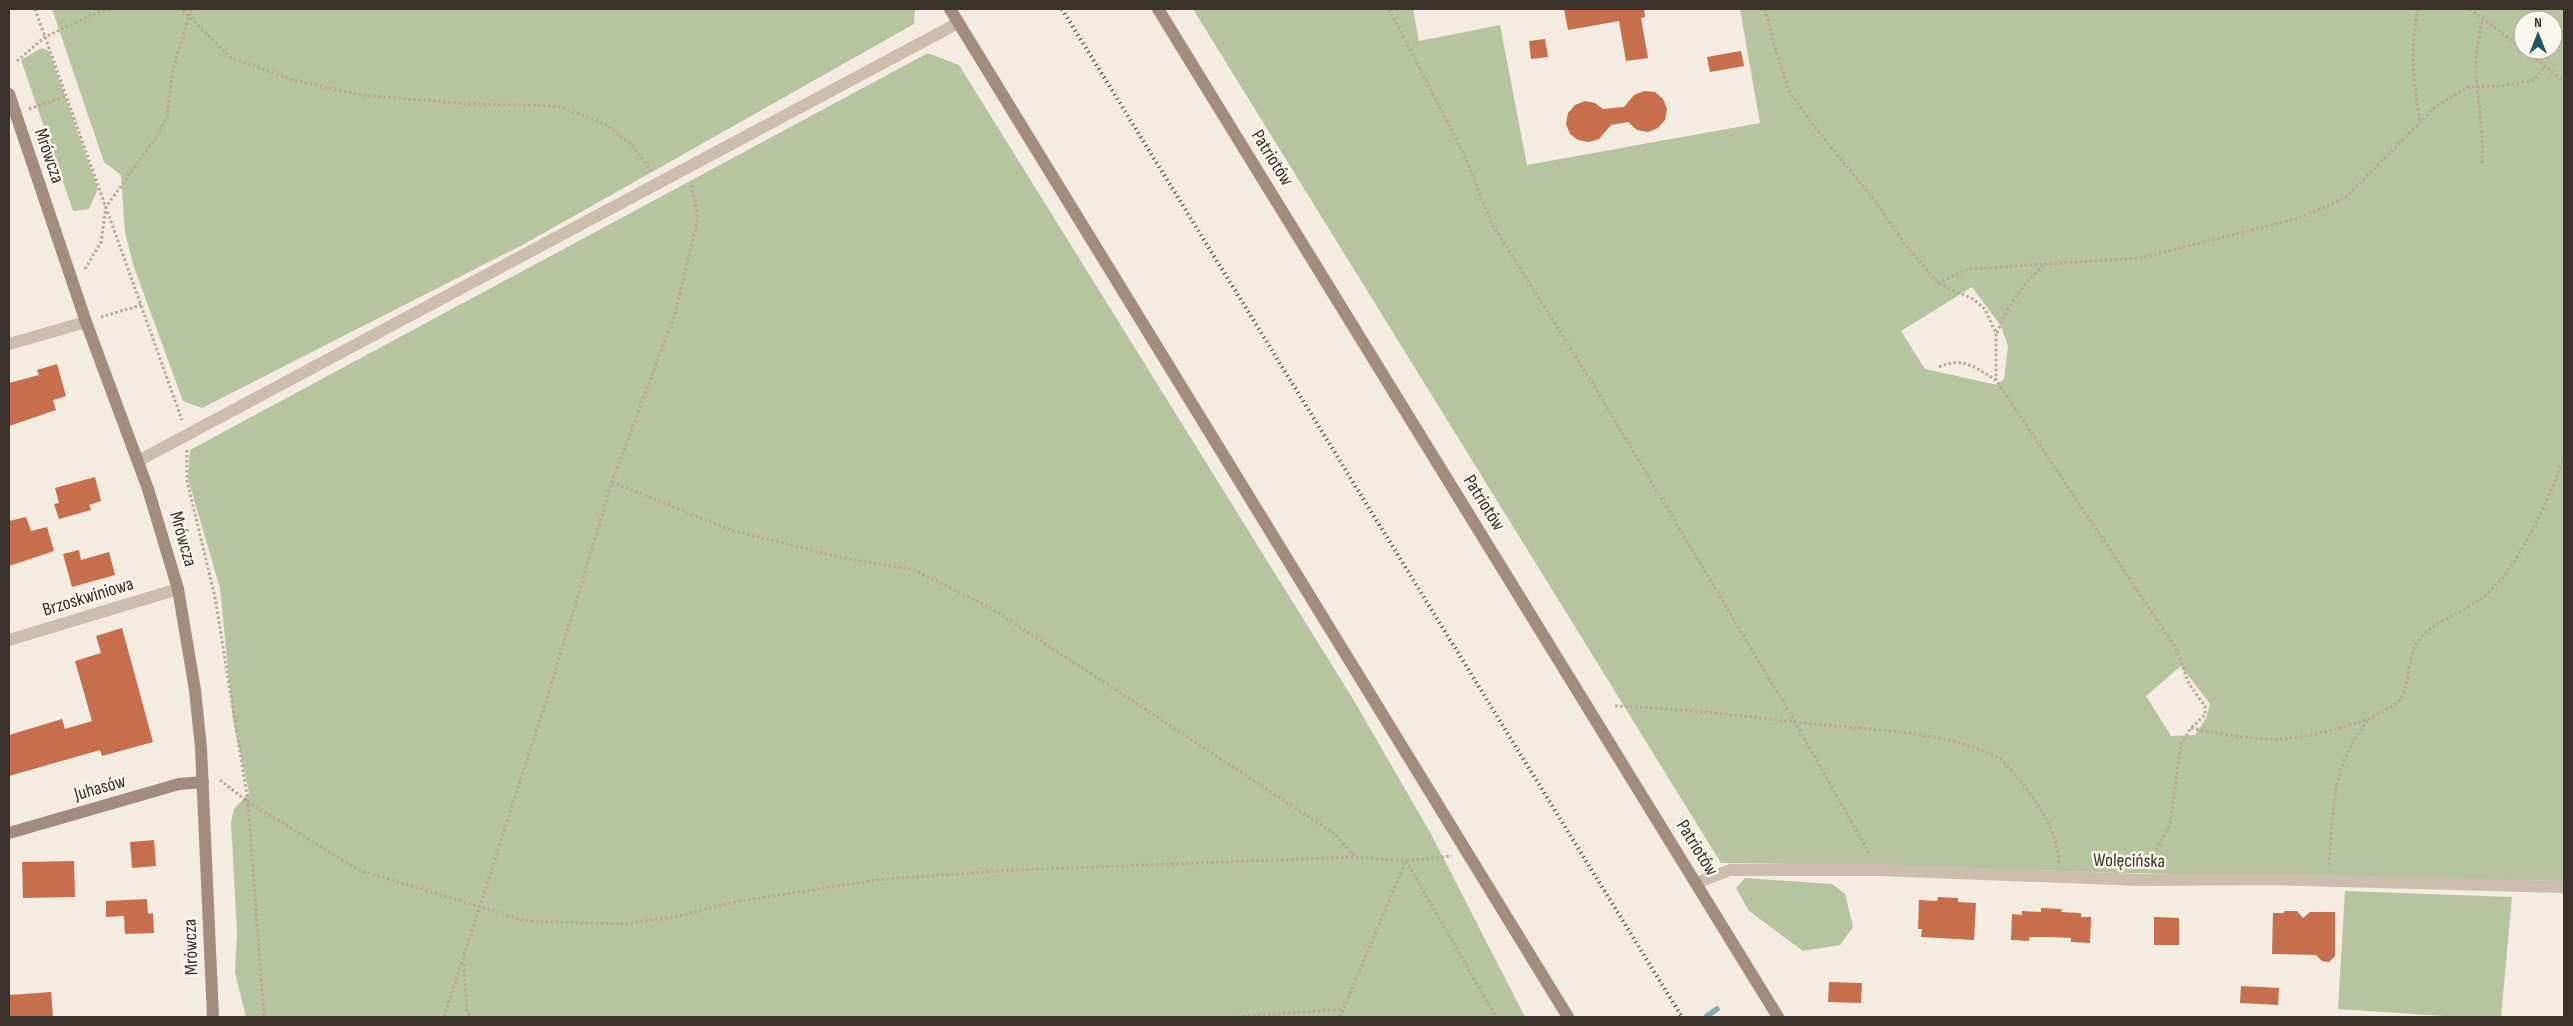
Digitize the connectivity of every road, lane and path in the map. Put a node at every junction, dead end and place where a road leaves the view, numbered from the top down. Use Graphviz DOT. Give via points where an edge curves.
graph roads {
  1 [pos="35,9"];
  2 [pos="110,9"];
  3 [pos="181,9"];
  4 [pos="192,9"];
  5 [pos="950,9"];
  6 [pos="1158,9"];
  7 [pos="1389,9"];
  8 [pos="1765,9"];
  9 [pos="2418,9"];
  10 [pos="2470,9"];
  11 [pos="189,16"];
  12 [pos="2483,18"];
  13 [pos="958,23"];
  14 [pos="45,36"];
  15 [pos="2513,41"];
  16 [pos="2537,60"];
  17 [pos="16,61"];
  18 [pos="2545,66"];
  19 [pos="2564,81"];
  20 [pos="2478,87"];
  21 [pos="9,94"];
  22 [pos="66,96"];
  23 [pos="12,115"];
  24 [pos="2420,121"];
  25 [pos="2482,163"];
  26 [pos="687,168"];
  27 [pos="659,183"];
  28 [pos="106,207"];
  29 [pos="2045,264"];
  30 [pos="85,269"];
  31 [pos="1938,282"];
  32 [pos="141,305"];
  33 [pos="86,322"];
  34 [pos="1996,333"];
  35 [pos="9,344"];
  36 [pos="1939,367"];
  37 [pos="1996,380"];
  38 [pos="188,436"];
  39 [pos="2564,459"];
  40 [pos="138,461"];
  41 [pos="612,482"];
  42 [pos="178,589"];
  43 [pos="9,640"];
  44 [pos="1615,706"];
  45 [pos="2369,718"];
  46 [pos="1795,722"];
  47 [pos="2191,728"];
  48 [pos="220,780"];
  49 [pos="202,782"];
  50 [pos="248,802"];
  51 [pos="9,833"];
  52 [pos="1468,855"];
  53 [pos="1355,857"];
  54 [pos="1406,861"];
  55 [pos="1879,870"];
  56 [pos="2060,878"];
  57 [pos="2140,880"];
  58 [pos="2327,881"];
  59 [pos="1696,883"];
  60 [pos="2564,887"];
  61 [pos="479,905"];
  62 [pos="464,961"];
  63 [pos="1343,1009"];
  64 [pos="213,1017"];
  65 [pos="264,1017"];
  66 [pos="444,1017"];
  67 [pos="471,1017"];
  68 [pos="1238,1017"];
  69 [pos="1340,1017"];
  70 [pos="1496,1017"];
  71 [pos="1568,1017"];
  72 [pos="1778,1017"];
  1 -- 14 [label="path"];
  2 -- 14 [label="path"];
  3 -- 11 [label="path"];
  4 -- 11 [label="path"];
  5 -- 13 [label="main road"];
  6 -- 59 [label="main road, Patriotów"];
  7 -- 46 [label="path" via="1463,152 1492,224 1593,384"];
  8 -- 31 [label="path" via="1790,93"];
  9 -- 24 [label="path" via="2413,35 2413,82"];
  10 -- 12 [label="path"];
  11 -- 27 [label="path" via="231,58 292,80 360,95 468,104 557,106 604,124 632,145"];
  11 -- 28 [label="path" via="174,69 166,116 157,136"];
  12 -- 15 [label="path"];
  12 -- 20 [label="path" via="2477,44"];
  13 -- 26 [label="street"];
  13 -- 52 [label="main road"];
  14 -- 17 [label="path"];
  14 -- 22 [label="path"];
  16 -- 18 [label="path"];
  18 -- 19 [label="path"];
  18 -- 20 [label="path" via="2534,80"];
  20 -- 24 [label="path" via="2469,87 2436,106"];
  20 -- 25 [label="path"];
  21 -- 23 [label="main road, Mrówcza"];
  22 -- 23 [label="path"];
  22 -- 28 [label="path"];
  23 -- 33 [label="main road, Mrówcza"];
  24 -- 29 [label="path" via="2345,198 2299,218 2141,258"];
  26 -- 27 [label="street"];
  26 -- 41 [label="path" via="698,210 696,230 675,314"];
  27 -- 38 [label="street"];
  28 -- 30 [label="path" via="101,242"];
  28 -- 32 [label="path"];
  29 -- 31 [label="path" via="1968,269"];
  29 -- 34 [label="path" via="2024,283 2006,309"];
  31 -- 34 [label="path" via="1974,299 1984,309"];
  32 -- 33 [label="path"];
  32 -- 38 [label="path"];
  33 -- 35 [label="street"];
  33 -- 40 [label="main road, Mrówcza"];
  34 -- 37 [label="path"];
  36 -- 37 [label="path" via="1951,362 1964,362"];
  37 -- 47 [label="path" via="2176,648 2189,684 2205,706 2205,715"];
  38 -- 40 [label="street"];
  38 -- 50 [label="path" via="187,481 215,597"];
  39 -- 45 [label="path" via="2547,500 2517,556 2496,585 2480,600 2423,635 2412,654 2401,698 2390,708"];
  40 -- 42 [label="main road, Mrówcza"];
  41 -- 53 [label="path" via="731,530 834,556 914,570 991,608 1335,834"];
  41 -- 61 [label="path" via="548,698"];
  42 -- 43 [label="street, Brzoskwiniowa"];
  42 -- 49 [label="main road, Mrówcza" via="195,690"];
  44 -- 46 [label="path" via="1674,708"];
  45 -- 47 [label="path" via="2318,732 2272,739 2221,735"];
  45 -- 58 [label="path" via="2341,764 2336,784"];
  46 -- 55 [label="path"];
  46 -- 56 [label="path" via="1968,745 2003,760 2035,800 2049,824 2058,851"];
  47 -- 57 [label="path" via="2181,744 2170,824"];
  48 -- 50 [label="path"];
  49 -- 51 [label="main road, Juhasów" via="180,784"];
  49 -- 64 [label="main road, Mrówcza"];
  50 -- 61 [label="path" via="359,870"];
  50 -- 65 [label="path"];
  52 -- 54 [label="path"];
  52 -- 71 [label="main road"];
  53 -- 54 [label="path"];
  53 -- 61 [label="path" via="885,878 738,901 678,916 626,924 527,921"];
  54 -- 63 [label="path"];
  54 -- 70 [label="path"];
  55 -- 56 [label="street, Wolęcińska"];
  55 -- 59 [label="street, Wolęcińska" via="1730,870"];
  56 -- 57 [label="street, Wolęcińska"];
  57 -- 58 [label="street, Wolęcińska"];
  58 -- 60 [label="street, Wolęcińska"];
  59 -- 72 [label="main road, Patriotów"];
  61 -- 62 [label="path"];
  62 -- 66 [label="path"];
  62 -- 67 [label="path" via="467,1012"];
  63 -- 68 [label="path"];
  63 -- 69 [label="path"];
}
